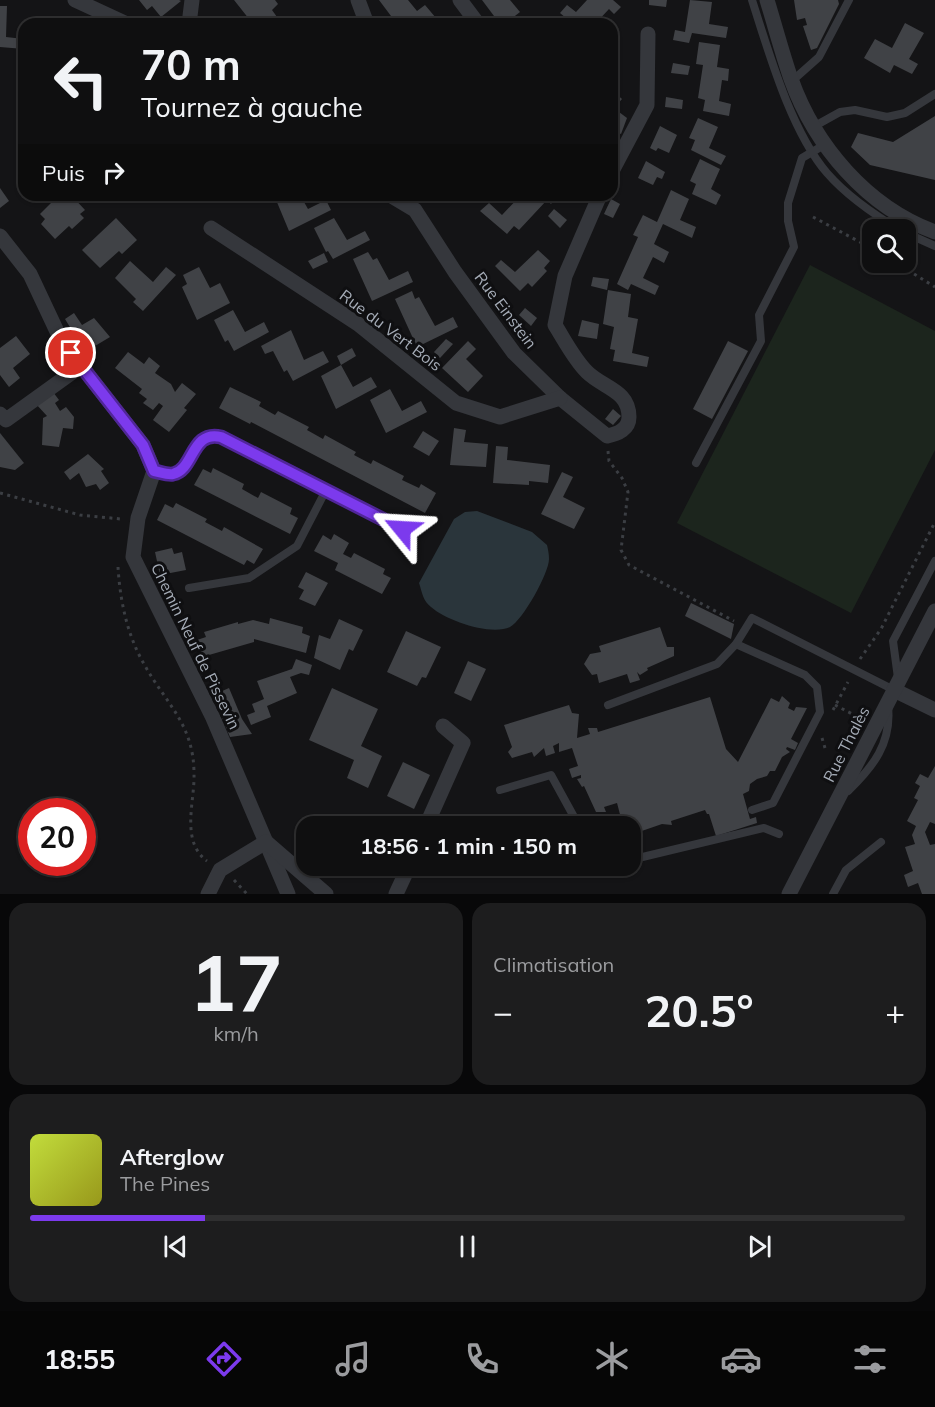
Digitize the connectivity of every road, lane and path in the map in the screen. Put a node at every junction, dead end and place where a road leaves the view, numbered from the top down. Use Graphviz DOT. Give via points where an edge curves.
graph roads {
  1 [pos="75,0"];
  2 [pos="192,0"];
  3 [pos="358,0"];
  4 [pos="460,0"];
  5 [pos="752,0"];
  6 [pos="767,0"];
  7 [pos="849,0"];
  8 [pos="114,18"];
  9 [pos="190,18"];
  10 [pos="365,18"];
  11 [pos="474,18"];
  12 [pos="648,34"];
  13 [pos="792,81"];
  14 [pos="935,94"];
  15 [pos="813,127"];
  16 [pos="819,149"];
  17 [pos="618,160"];
  18 [pos="400,201"];
  19 [pos="597,201"];
  20 [pos="813,217"];
  21 [pos="882,219"];
  22 [pos="211,228"];
  23 [pos="935,232"];
  24 [pos="0,236"];
  25 [pos="916,237"];
  26 [pos="862,243"];
  27 [pos="935,246"];
  28 [pos="913,273"];
  29 [pos="935,287"];
  30 [pos="81,366"];
  31 [pos="560,398"];
  32 [pos="0,414"];
  33 [pos="607,436"];
  34 [pos="696,463"];
  35 [pos="154,471"];
  36 [pos="326,490"];
  37 [pos="0,493"];
  38 [pos="138,518"];
  39 [pos="935,522"];
  40 [pos="402,529"];
  41 [pos="118,559"];
  42 [pos="935,561"];
  43 [pos="189,588"];
  44 [pos="935,611"];
  45 [pos="747,627"];
  46 [pos="736,644"];
  47 [pos="859,660"];
  48 [pos="893,692"];
  49 [pos="608,705"];
  50 [pos="835,705"];
  51 [pos="935,710"];
  52 [pos="862,719"];
  53 [pos="443,726"];
  54 [pos="500,790"];
  55 [pos="752,810"];
  56 [pos="430,816"];
  57 [pos="574,816"];
  58 [pos="779,834"];
  59 [pos="266,842"];
  60 [pos="881,842"];
  61 [pos="641,857"];
  62 [pos="220,870"];
  63 [pos="404,876"];
  64 [pos="208,894"];
  65 [pos="247,894"];
  66 [pos="288,894"];
  67 [pos="326,894"];
  68 [pos="396,894"];
  69 [pos="789,894"];
  70 [pos="833,894"];
  1 -- 8 [label="street"];
  2 -- 9 [label="street"];
  3 -- 10 [label="street"];
  4 -- 11 [label="street"];
  5 -- 16 [label="lane" via="769,55 802,135"];
  6 -- 13 [label="street"];
  7 -- 13 [label="lane" via="819,57"];
  12 -- 17 [label="street" via="647,105"];
  13 -- 15 [label="street"];
  14 -- 15 [label="lane" via="905,113 887,117 855,110 840,112"];
  15 -- 16 [label="street"];
  16 -- 21 [label="lane" via="827,173 863,208"];
  16 -- 23 [label="street" via="878,202"];
  16 -- 34 [label="lane" via="802,158 788,203 794,248 759,315 761,341"];
  18 -- 31 [label="street, Rue Einstein" via="415,210 514,354"];
  19 -- 33 [label="street" via="565,276 555,325 588,373 617,391 629,405 629,422 620,433"];
  20 -- 26 [label="path"];
  22 -- 31 [label="street, Rue du Vert Bois" via="358,324 456,403 500,417"];
  24 -- 30 [label="street" via="30,274 61,340"];
  25 -- 27 [label="lane"];
  28 -- 29 [label="path"];
  30 -- 32 [label="street" via="6,420"];
  30 -- 35 [label="street" via="143,445"];
  31 -- 33 [label="street, Rue Einstein"];
  33 -- 45 [label="path" via="609,461 628,492 621,550 629,566"];
  35 -- 36 [label="lane" via="171,475 179,471 202,440 212,435"];
  35 -- 38 [label="street, Chemin Neuf de Pissevin"];
  36 -- 40 [label="lane"];
  36 -- 43 [label="lane" via="297,546 249,578"];
  37 -- 38 [label="path" via="80,515"];
  38 -- 59 [label="street, Chemin Neuf de Pissevin" via="134,557 213,718"];
  39 -- 47 [label="path" via="881,629"];
  41 -- 62 [label="path" via="131,636 143,664 181,719 194,751 192,839 202,858"];
  42 -- 48 [label="lane" via="893,641"];
  44 -- 48 [label="street, Rue Thalès"];
  45 -- 46 [label="lane"];
  45 -- 48 [label="lane" via="752,618"];
  46 -- 49 [label="lane" via="717,664"];
  46 -- 55 [label="lane" via="805,675 817,687 820,712 773,803"];
  48 -- 51 [label="street"];
  48 -- 69 [label="street, Rue Thalès"];
  50 -- 52 [label="path"];
  53 -- 56 [label="street" via="463,743"];
  54 -- 57 [label="lane" via="551,775"];
  58 -- 61 [label="lane" via="764,828"];
  59 -- 62 [label="street"];
  59 -- 66 [label="street, Chemin Neuf de Pissevin"];
  59 -- 67 [label="street"];
  60 -- 70 [label="lane" via="846,870"];
  62 -- 64 [label="street"];
  62 -- 65 [label="path"];
  63 -- 68 [label="street"];
}
